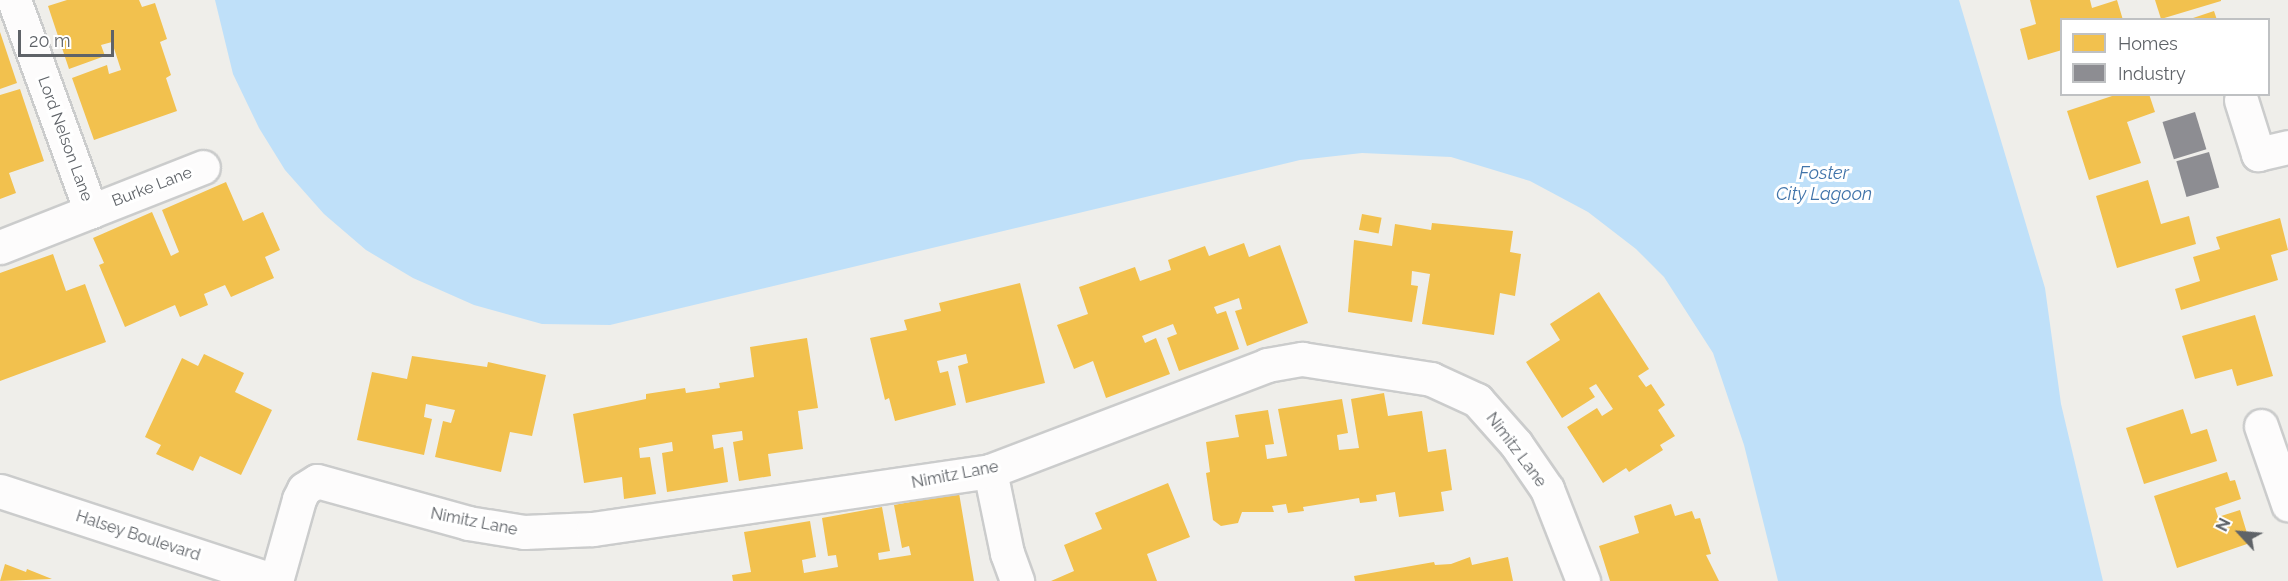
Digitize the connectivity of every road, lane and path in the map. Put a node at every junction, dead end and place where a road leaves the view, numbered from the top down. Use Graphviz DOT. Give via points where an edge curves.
graph roads {
  1 [pos="14,0"];
  2 [pos="2241,100"];
  3 [pos="2288,147"];
  4 [pos="203,167"];
  5 [pos="91,211"];
  6 [pos="0,247"];
  7 [pos="2261,426"];
  8 [pos="990,471"];
  9 [pos="0,491"];
  10 [pos="2288,504"];
  11 [pos="276,581"];
  12 [pos="1017,581"];
  13 [pos="1583,581"];
  1 -- 5 [label="street, Lord Nelson Lane"];
  2 -- 3 [label="street" via="2258,154"];
  4 -- 5 [label="street, Burke Lane"];
  5 -- 6 [label="street, Burke Lane"];
  7 -- 10 [label="street"];
  8 -- 11 [label="street, Nimitz Lane" via="593,530 524,532 468,523 317,481 304,489 299,499"];
  8 -- 12 [label="street" via="1007,553"];
  8 -- 13 [label="street, Nimitz Lane" via="1267,365 1302,359 1431,380 1477,400 1516,444 1547,489"];
  9 -- 11 [label="street, Halsey Boulevard"];
}
